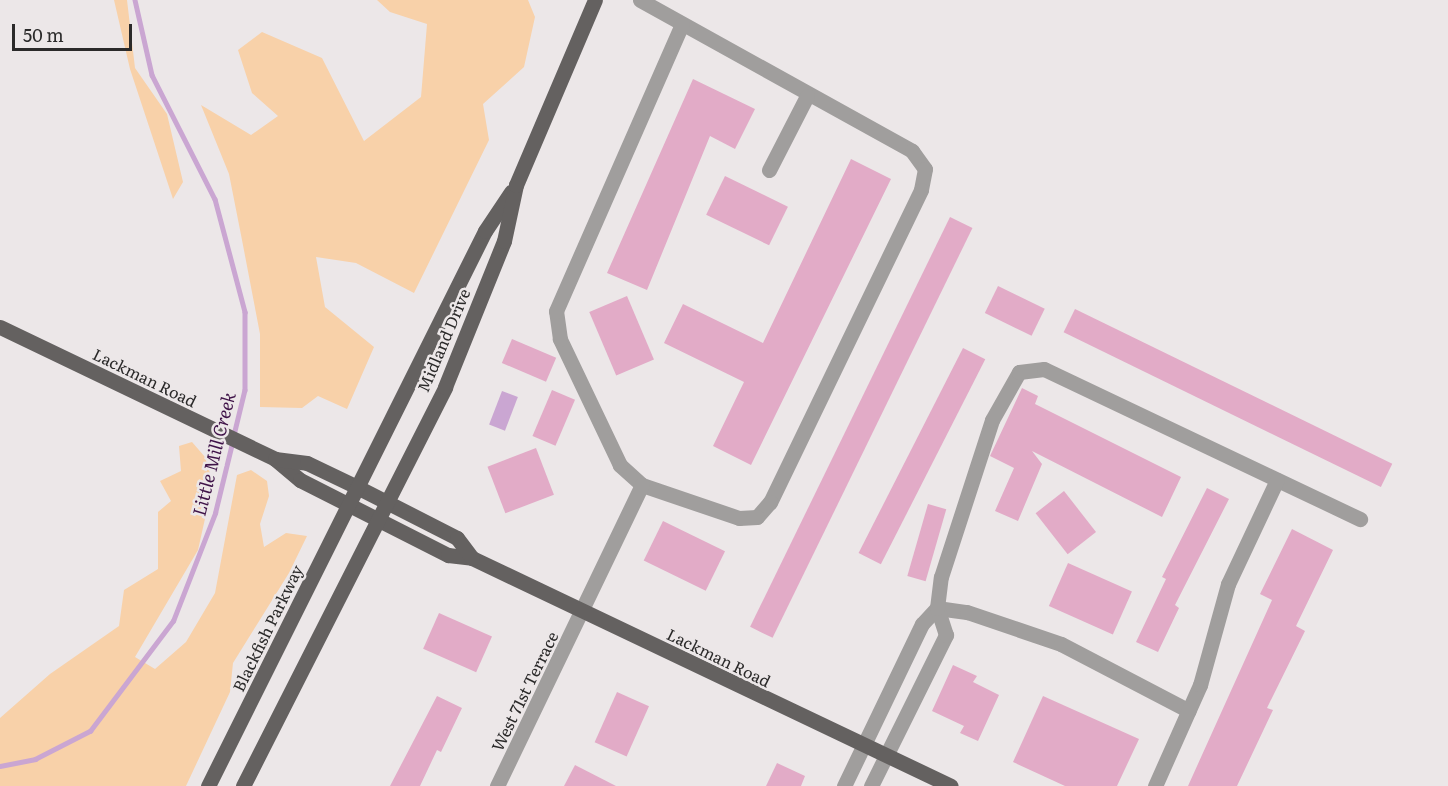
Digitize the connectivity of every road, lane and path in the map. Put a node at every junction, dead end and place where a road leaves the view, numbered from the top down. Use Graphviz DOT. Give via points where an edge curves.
graph roads {
  1 [pos="595,0"];
  2 [pos="640,0"];
  3 [pos="682,24"];
  4 [pos="807,96"];
  5 [pos="769,170"];
  6 [pos="516,185"];
  7 [pos="0,327"];
  8 [pos="274,459"];
  9 [pos="1277,480"];
  10 [pos="642,485"];
  11 [pos="357,487"];
  12 [pos="388,503"];
  13 [pos="349,504"];
  14 [pos="1360,519"];
  15 [pos="379,520"];
  16 [pos="472,558"];
  17 [pos="937,608"];
  18 [pos="582,612"];
  19 [pos="1189,711"];
  20 [pos="862,745"];
  21 [pos="886,757"];
  22 [pos="208,786"];
  23 [pos="243,786"];
  24 [pos="497,786"];
  25 [pos="844,786"];
  26 [pos="871,786"];
  27 [pos="951,786"];
  28 [pos="1155,786"];
  1 -- 6 [label="main road, Midland Drive"];
  2 -- 3 [label="street"];
  3 -- 4 [label="street"];
  3 -- 10 [label="street" via="556,311 560,339 594,417 620,465"];
  4 -- 5 [label="street"];
  4 -- 10 [label="street" via="912,151 925,169 921,190 770,502 757,517 739,518"];
  6 -- 11 [label="main road, Midland Drive" via="485,231"];
  6 -- 12 [label="main road, Midland Drive" via="504,241 445,387"];
  7 -- 8 [label="main road, Lackman Road"];
  8 -- 11 [label="main road, Lackman Road" via="307,463"];
  8 -- 13 [label="main road, Lackman Road" via="300,480"];
  9 -- 14 [label="street"];
  9 -- 17 [label="street" via="1044,369 1029,368 1019,372 1007,388 992,420 941,577"];
  9 -- 19 [label="street" via="1228,584"];
  10 -- 18 [label="street, West 71st Terrace"];
  11 -- 12 [label="main road, Lackman Road"];
  11 -- 13 [label="main road, Blackfish Parkway"];
  12 -- 15 [label="main road"];
  12 -- 16 [label="main road, Lackman Road" via="457,538"];
  13 -- 15 [label="main road, Lackman Road"];
  13 -- 22 [label="main road, Blackfish Parkway"];
  15 -- 16 [label="main road, Lackman Road" via="448,555"];
  15 -- 23 [label="main road"];
  16 -- 18 [label="main road, Lackman Road"];
  17 -- 19 [label="street" via="967,612 1061,644"];
  17 -- 20 [label="street" via="922,624"];
  17 -- 21 [label="street" via="945,635"];
  18 -- 20 [label="main road, Lackman Road"];
  18 -- 24 [label="street, West 71st Terrace"];
  19 -- 28 [label="street"];
  20 -- 21 [label="main road, Lackman Road"];
  20 -- 25 [label="street"];
  21 -- 26 [label="street"];
  21 -- 27 [label="main road, Lackman Road"];
}
